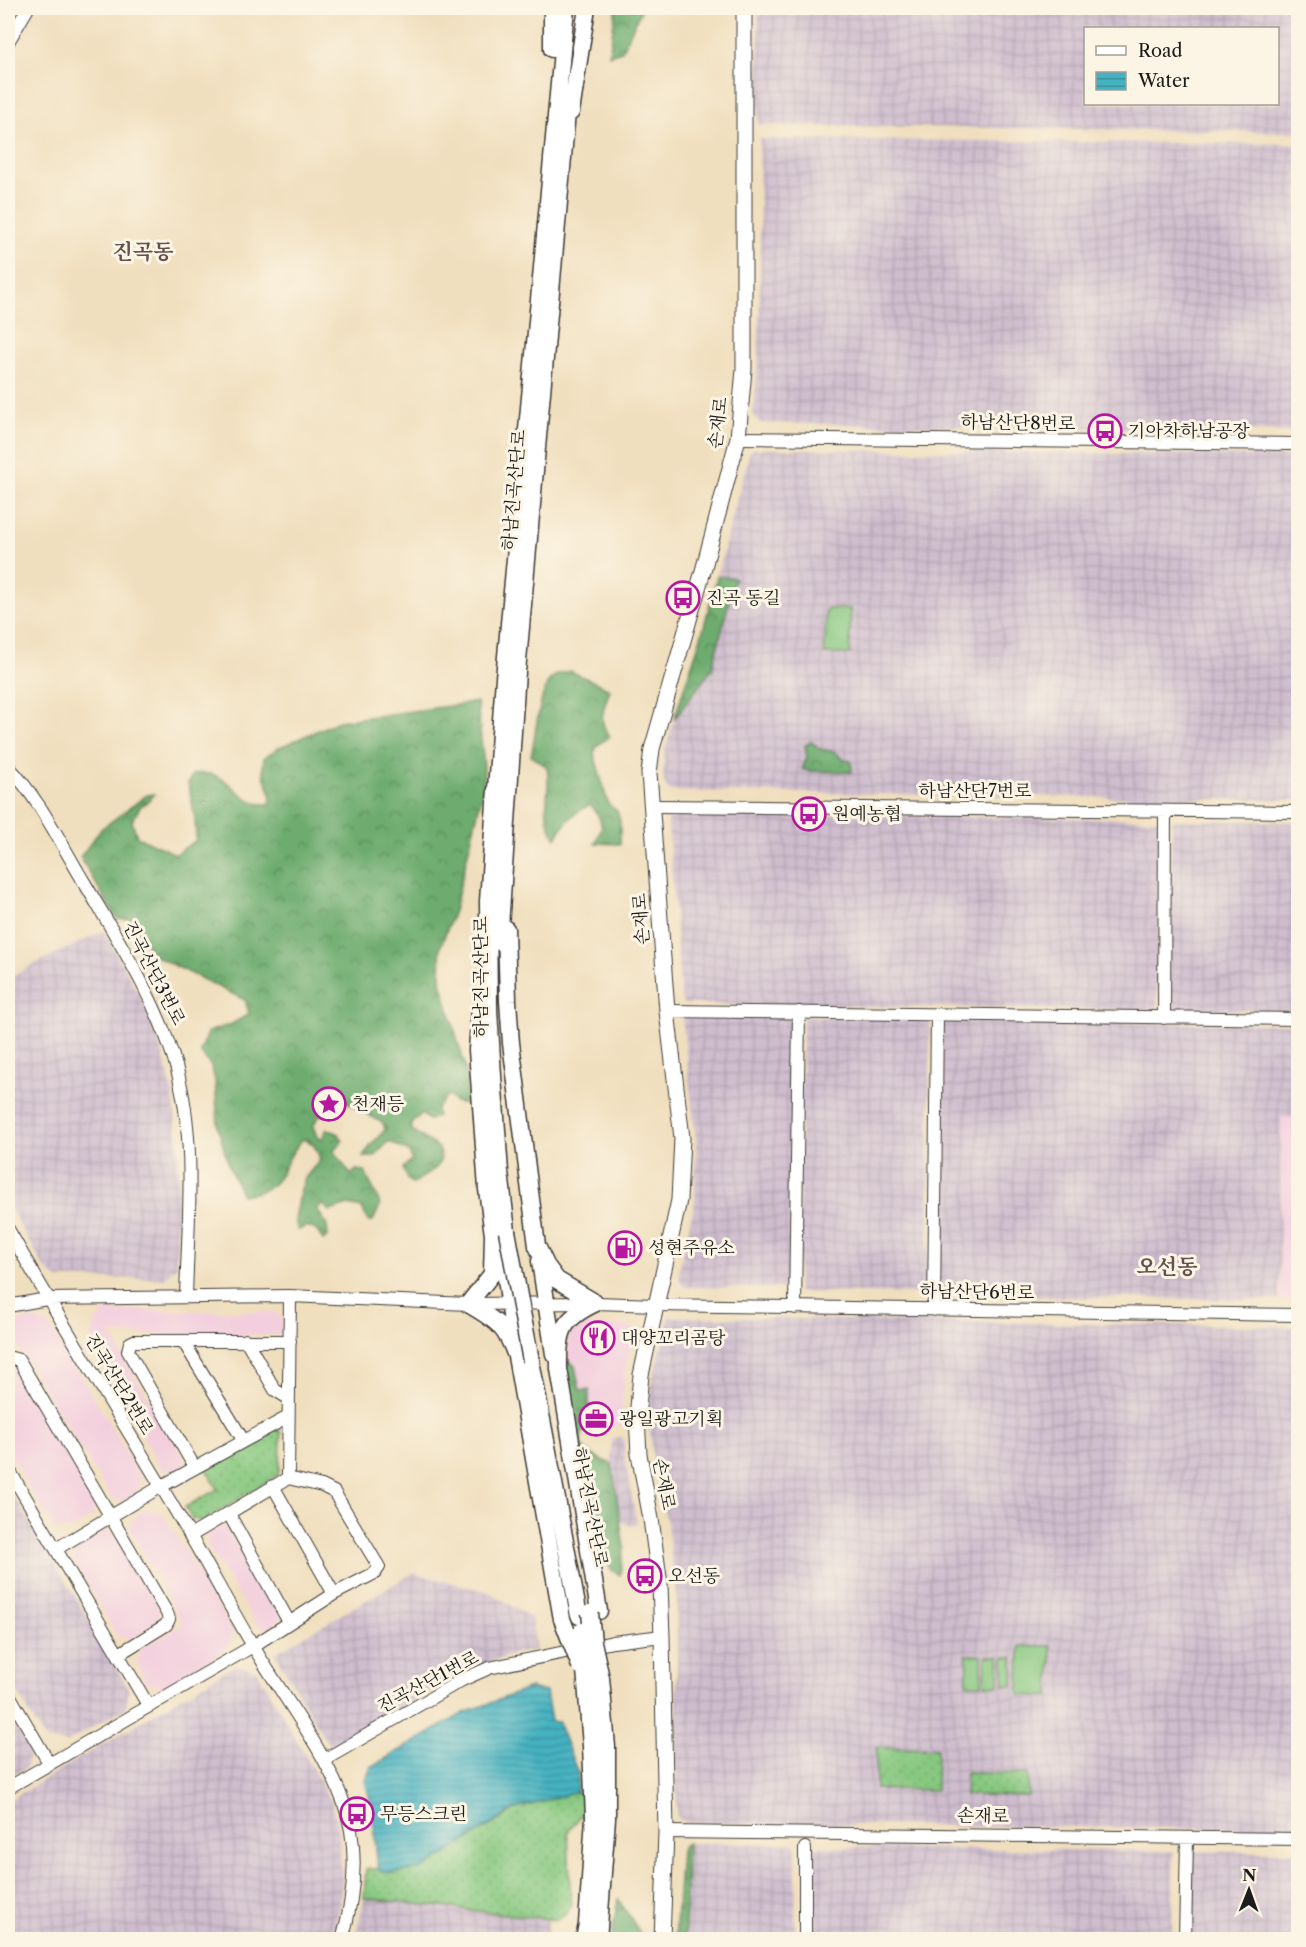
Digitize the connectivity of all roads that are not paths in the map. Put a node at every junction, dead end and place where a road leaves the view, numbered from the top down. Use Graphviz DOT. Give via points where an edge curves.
graph roads {
  1 [pos="28,8"];
  2 [pos="552,8"];
  3 [pos="566,8"];
  4 [pos="575,8"];
  5 [pos="587,8"];
  6 [pos="744,8"];
  7 [pos="8,42"];
  8 [pos="559,148"];
  9 [pos="738,438"];
  10 [pos="1299,444"];
  11 [pos="8,766"];
  12 [pos="652,806"];
  13 [pos="1165,811"];
  14 [pos="1299,812"];
  15 [pos="495,900"];
  16 [pos="667,1011"];
  17 [pos="799,1012"];
  18 [pos="937,1014"];
  19 [pos="1164,1018"];
  20 [pos="1299,1019"];
  21 [pos="8,1229"];
  22 [pos="506,1232"];
  23 [pos="537,1246"];
  24 [pos="290,1296"];
  25 [pos="186,1297"];
  26 [pos="47,1299"];
  27 [pos="596,1303"];
  28 [pos="468,1304"];
  29 [pos="509,1304"];
  30 [pos="547,1304"];
  31 [pos="656,1305"];
  32 [pos="8,1306"];
  33 [pos="795,1308"];
  34 [pos="934,1310"];
  35 [pos="1299,1315"];
  36 [pos="246,1340"];
  37 [pos="183,1341"];
  38 [pos="290,1341"];
  39 [pos="8,1357"];
  40 [pos="530,1359"];
  41 [pos="559,1369"];
  42 [pos="288,1398"];
  43 [pos="288,1416"];
  44 [pos="243,1440"];
  45 [pos="8,1468"];
  46 [pos="195,1468"];
  47 [pos="288,1478"];
  48 [pos="273,1486"];
  49 [pos="160,1487"];
  50 [pos="229,1514"];
  51 [pos="112,1516"];
  52 [pos="190,1536"];
  53 [pos="56,1549"];
  54 [pos="334,1594"];
  55 [pos="589,1613"];
  56 [pos="289,1622"];
  57 [pos="662,1636"];
  58 [pos="253,1646"];
  59 [pos="119,1654"];
  60 [pos="593,1678"];
  61 [pos="8,1693"];
  62 [pos="148,1705"];
  63 [pos="324,1760"];
  64 [pos="49,1763"];
  65 [pos="8,1788"];
  66 [pos="600,1817"];
  67 [pos="666,1832"];
  68 [pos="1187,1838"];
  69 [pos="1299,1839"];
  70 [pos="805,1848"];
  71 [pos="342,1940"];
  72 [pos="584,1940"];
  73 [pos="598,1940"];
  74 [pos="662,1940"];
  75 [pos="805,1940"];
  76 [pos="1185,1940"];
  1 -- 7 [label="street"];
  2 -- 8 [label="highway"];
  3 -- 8 [label="highway"];
  4 -- 8 [label="highway, 하남진곡산단로"];
  5 -- 8 [label="highway"];
  6 -- 9 [label="main road, 손재로" via="744,369"];
  8 -- 15 [label="highway, 하남진곡산단로" via="508,708"];
  9 -- 10 [label="street, 하남산단8번로"];
  9 -- 12 [label="main road, 손재로" via="652,748"];
  11 -- 25 [label="street, 진곡산단3번로" via="29,790 124,950 167,1038 182,1095 189,1155"];
  12 -- 13 [label="street, 하남산단7번로"];
  12 -- 16 [label="main road, 손재로"];
  13 -- 14 [label="street, 하남산단7번로"];
  13 -- 19 [label="street"];
  15 -- 22 [label="highway, 하남진곡산단로" via="489,1010"];
  15 -- 23 [label="highway" via="507,934 515,1082"];
  16 -- 17 [label="street"];
  16 -- 31 [label="main road, 손재로" via="682,1138 682,1171"];
  17 -- 18 [label="street"];
  17 -- 33 [label="street"];
  18 -- 19 [label="street"];
  18 -- 34 [label="street"];
  19 -- 20 [label="street"];
  21 -- 26 [label="street"];
  22 -- 28 [label="highway" via="492,1274"];
  22 -- 29 [label="highway"];
  22 -- 40 [label="highway, 하남진곡산단로, bridge"];
  23 -- 27 [label="highway" via="557,1280"];
  23 -- 30 [label="highway"];
  24 -- 25 [label="street"];
  24 -- 28 [label="street"];
  24 -- 38 [label="street"];
  25 -- 26 [label="street"];
  26 -- 32 [label="street"];
  26 -- 49 [label="street, 진곡산단2번로"];
  27 -- 30 [label="street, 하남산단6번로"];
  27 -- 31 [label="street, 하남산단6번로"];
  27 -- 41 [label="highway" via="576,1312 567,1323 558,1342"];
  28 -- 29 [label="street"];
  28 -- 40 [label="highway" via="497,1321 512,1344"];
  29 -- 30 [label="street, 하남산단6번로"];
  29 -- 40 [label="highway"];
  30 -- 41 [label="highway" via="552,1349"];
  31 -- 33 [label="street, 하남산단6번로"];
  31 -- 57 [label="main road, 손재로" via="641,1375 637,1418 660,1585"];
  33 -- 34 [label="street, 하남산단6번로"];
  34 -- 35 [label="street, 하남산단6번로"];
  36 -- 37 [label="street, 진곡산단2번로"];
  36 -- 38 [label="street, 진곡산단2번로"];
  36 -- 42 [label="street" via="275,1390"];
  37 -- 44 [label="street"];
  37 -- 46 [label="street, 진곡산단2번로" via="134,1341 128,1351"];
  38 -- 42 [label="street"];
  39 -- 51 [label="street" via="19,1360"];
  40 -- 55 [label="highway, 하남진곡산단로"];
  40 -- 60 [label="highway, bridge" via="562,1619"];
  41 -- 55 [label="highway"];
  42 -- 43 [label="street"];
  43 -- 44 [label="street"];
  43 -- 47 [label="street"];
  44 -- 46 [label="street"];
  45 -- 53 [label="street"];
  46 -- 49 [label="street"];
  47 -- 48 [label="street"];
  47 -- 54 [label="street" via="334,1492 376,1558 379,1567 375,1573"];
  48 -- 50 [label="street"];
  48 -- 54 [label="street"];
  49 -- 51 [label="street"];
  49 -- 52 [label="street, 진곡산단2번로"];
  50 -- 52 [label="street"];
  50 -- 56 [label="street"];
  51 -- 53 [label="street"];
  51 -- 59 [label="street" via="169,1619 166,1625"];
  52 -- 58 [label="street, 진곡산단2번로"];
  53 -- 59 [label="street"];
  54 -- 56 [label="street"];
  55 -- 60 [label="highway, 하남진곡산단로, bridge" via="583,1639"];
  56 -- 58 [label="street"];
  57 -- 63 [label="street, 진곡산단1번로" via="613,1642 489,1668"];
  57 -- 67 [label="main road, 손재로"];
  58 -- 62 [label="street"];
  58 -- 63 [label="street"];
  59 -- 62 [label="street"];
  60 -- 66 [label="highway, 하남진곡산단로, bridge" via="591,1746"];
  61 -- 64 [label="street"];
  62 -- 64 [label="street"];
  63 -- 71 [label="street" via="343,1802 355,1862"];
  64 -- 65 [label="street"];
  66 -- 72 [label="highway, 하남진곡산단로"];
  66 -- 73 [label="highway, 하남진곡산단로"];
  67 -- 68 [label="street, 손재로"];
  67 -- 74 [label="main road, 손재로"];
  68 -- 69 [label="street, 손재로"];
  68 -- 76 [label="street"];
  70 -- 75 [label="street"];
}
